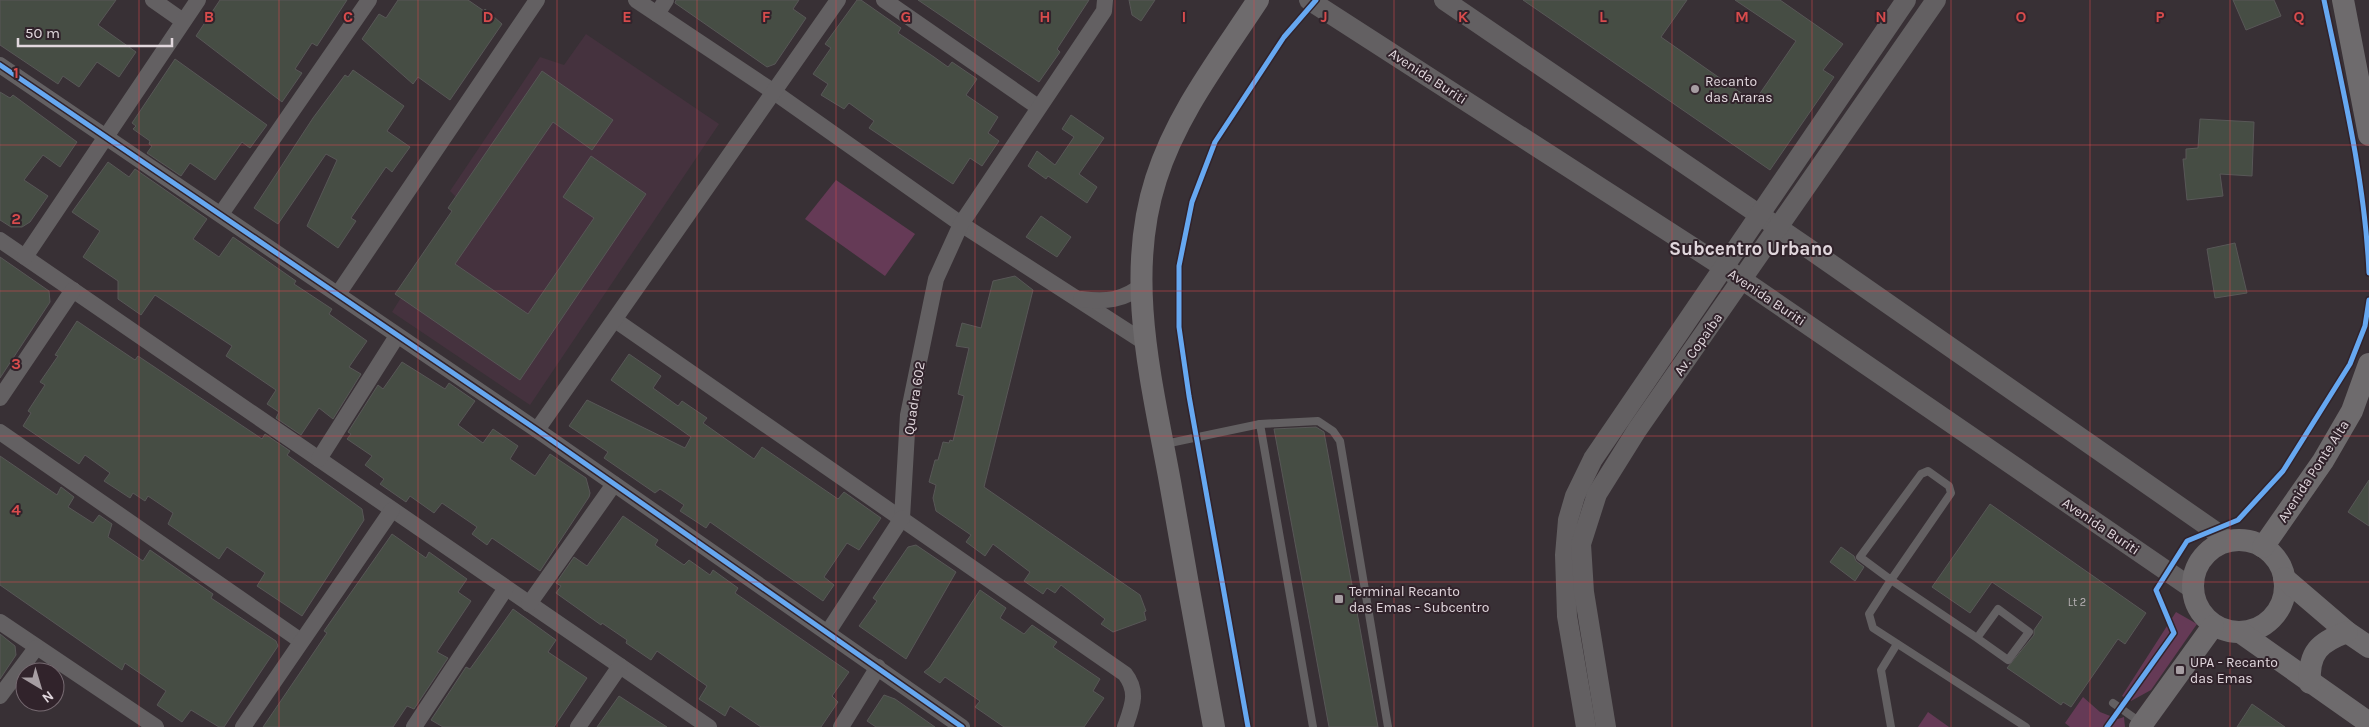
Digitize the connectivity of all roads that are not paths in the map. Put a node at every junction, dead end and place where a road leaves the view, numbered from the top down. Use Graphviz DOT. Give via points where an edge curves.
graph roads {
  1 [pos="153,0"];
  2 [pos="198,0"];
  3 [pos="369,0"];
  4 [pos="537,0"];
  5 [pos="636,0"];
  6 [pos="666,0"];
  7 [pos="838,0"];
  8 [pos="884,0"];
  9 [pos="1105,0"];
  10 [pos="1258,0"];
  11 [pos="1310,0"];
  12 [pos="1444,0"];
  13 [pos="1906,0"];
  14 [pos="1936,0"];
  15 [pos="2343,0"];
  16 [pos="657,14"];
  17 [pos="183,21"];
  18 [pos="0,65"];
  19 [pos="774,92"];
  20 [pos="1038,107"];
  21 [pos="2369,135"];
  22 [pos="104,137"];
  23 [pos="222,214"];
  24 [pos="1760,215"];
  25 [pos="961,224"];
  26 [pos="1778,228"];
  27 [pos="0,240"];
  28 [pos="25,257"];
  29 [pos="1725,268"];
  30 [pos="1742,280"];
  31 [pos="1142,284"];
  32 [pos="73,290"];
  33 [pos="338,294"];
  34 [pos="1079,299"];
  35 [pos="615,320"];
  36 [pos="398,336"];
  37 [pos="1144,342"];
  38 [pos="2369,364"];
  39 [pos="0,398"];
  40 [pos="1260,424"];
  41 [pos="537,430"];
  42 [pos="0,432"];
  43 [pos="1163,444"];
  44 [pos="319,459"];
  45 [pos="614,484"];
  46 [pos="392,510"];
  47 [pos="902,518"];
  48 [pos="2229,541"];
  49 [pos="2263,546"];
  50 [pos="2284,578"];
  51 [pos="1891,580"];
  52 [pos="506,588"];
  53 [pos="2193,589"];
  54 [pos="530,604"];
  55 [pos="0,622"];
  56 [pos="2213,626"];
  57 [pos="828,632"];
  58 [pos="2240,632"];
  59 [pos="2347,632"];
  60 [pos="1977,638"];
  61 [pos="301,641"];
  62 [pos="1898,644"];
  63 [pos="2369,647"];
  64 [pos="36,648"];
  65 [pos="620,666"];
  66 [pos="878,667"];
  67 [pos="2310,683"];
  68 [pos="0,696"];
  69 [pos="2113,703"];
  70 [pos="2369,723"];
  71 [pos="2141,725"];
  72 [pos="156,727"];
  73 [pos="243,727"];
  74 [pos="414,727"];
  75 [pos="578,727"];
  76 [pos="708,727"];
  77 [pos="841,727"];
  78 [pos="962,727"];
  79 [pos="1125,727"];
  80 [pos="1214,727"];
  81 [pos="1313,727"];
  82 [pos="1388,727"];
  83 [pos="1586,727"];
  84 [pos="1606,727"];
  85 [pos="1891,727"];
  86 [pos="2026,727"];
  1 -- 17 [label="street"];
  2 -- 17 [label="street"];
  3 -- 23 [label="street"];
  4 -- 33 [label="street"];
  5 -- 16 [label="street"];
  6 -- 16 [label="street"];
  7 -- 19 [label="street"];
  8 -- 20 [label="street"];
  9 -- 20 [label="street, Quadra 602" via="1104,11"];
  10 -- 31 [label="main road" via="1188,105 1168,145 1146,217 1140,258"];
  11 -- 29 [label="street, Avenida Buriti"];
  12 -- 24 [label="street"];
  13 -- 24 [label="street, Av. Copaíba"];
  14 -- 26 [label="street, Av. Copaíba"];
  15 -- 21 [label="main road"];
  16 -- 19 [label="street"];
  17 -- 22 [label="street"];
  18 -- 22 [label="street"];
  19 -- 25 [label="street"];
  19 -- 35 [label="street"];
  20 -- 25 [label="street, Quadra 602"];
  22 -- 23 [label="street"];
  22 -- 28 [label="street"];
  23 -- 33 [label="street"];
  24 -- 26 [label="street"];
  24 -- 29 [label="street, Av. Copaíba"];
  25 -- 34 [label="street"];
  25 -- 47 [label="street, Quadra 602" via="936,279 908,415"];
  26 -- 30 [label="street, Av. Copaíba"];
  26 -- 48 [label="street"];
  27 -- 28 [label="street"];
  28 -- 32 [label="street"];
  29 -- 30 [label="street, Avenida Buriti"];
  29 -- 83 [label="street, Av. Copaíba" via="1593,459 1572,504 1565,555 1567,616"];
  30 -- 53 [label="street, Avenida Buriti"];
  30 -- 84 [label="street, Av. Copaíba" via="1637,430 1597,494 1581,544 1584,592"];
  31 -- 34 [label="street" via="1132,294 1117,299"];
  31 -- 37 [label="main road"];
  32 -- 39 [label="street"];
  32 -- 44 [label="street"];
  33 -- 36 [label="street"];
  34 -- 37 [label="street"];
  35 -- 41 [label="street"];
  35 -- 47 [label="street"];
  36 -- 41 [label="street"];
  36 -- 44 [label="street"];
  37 -- 43 [label="main road"];
  38 -- 49 [label="main road, Avenida Ponte Alta" via="2352,411 2323,461"];
  40 -- 43 [label="lane"];
  40 -- 81 [label="lane"];
  40 -- 82 [label="lane" via="1318,421 1333,431 1340,441"];
  41 -- 45 [label="street"];
  42 -- 61 [label="street"];
  43 -- 80 [label="main road"];
  44 -- 46 [label="street"];
  45 -- 54 [label="street"];
  45 -- 57 [label="street"];
  46 -- 52 [label="street"];
  46 -- 61 [label="street"];
  47 -- 57 [label="street"];
  47 -- 79 [label="street" via="1125,674 1131,682 1134,701"];
  48 -- 49 [label="main road" via="2249,541"];
  48 -- 53 [label="main road" via="2207,552 2197,565"];
  49 -- 50 [label="main road" via="2274,556"];
  50 -- 58 [label="main road" via="2283,599 2277,613 2266,624 2252,631"];
  50 -- 59 [label="main road"];
  51 -- 51 [label="lane" via="1951,493 1949,486 1928,471 1921,474 1860,557"];
  51 -- 60 [label="lane"];
  51 -- 62 [label="lane" via="1872,608 1870,621 1873,628"];
  52 -- 54 [label="street"];
  52 -- 74 [label="street"];
  53 -- 56 [label="main road" via="2198,610"];
  54 -- 65 [label="street"];
  55 -- 64 [label="street"];
  56 -- 58 [label="main road"];
  56 -- 71 [label="main road"];
  57 -- 66 [label="street"];
  58 -- 67 [label="main road"];
  59 -- 63 [label="main road"];
  59 -- 67 [label="main road" via="2318,648 2311,660"];
  60 -- 60 [label="lane" via="1998,609 2029,632 2008,660"];
  61 -- 73 [label="street"];
  62 -- 85 [label="lane" via="1881,670"];
  62 -- 86 [label="lane"];
  64 -- 68 [label="street"];
  64 -- 72 [label="street"];
  65 -- 75 [label="street"];
  65 -- 76 [label="street"];
  66 -- 77 [label="street"];
  66 -- 78 [label="street"];
  67 -- 70 [label="main road"];
  69 -- 71 [label="lane"];
}
